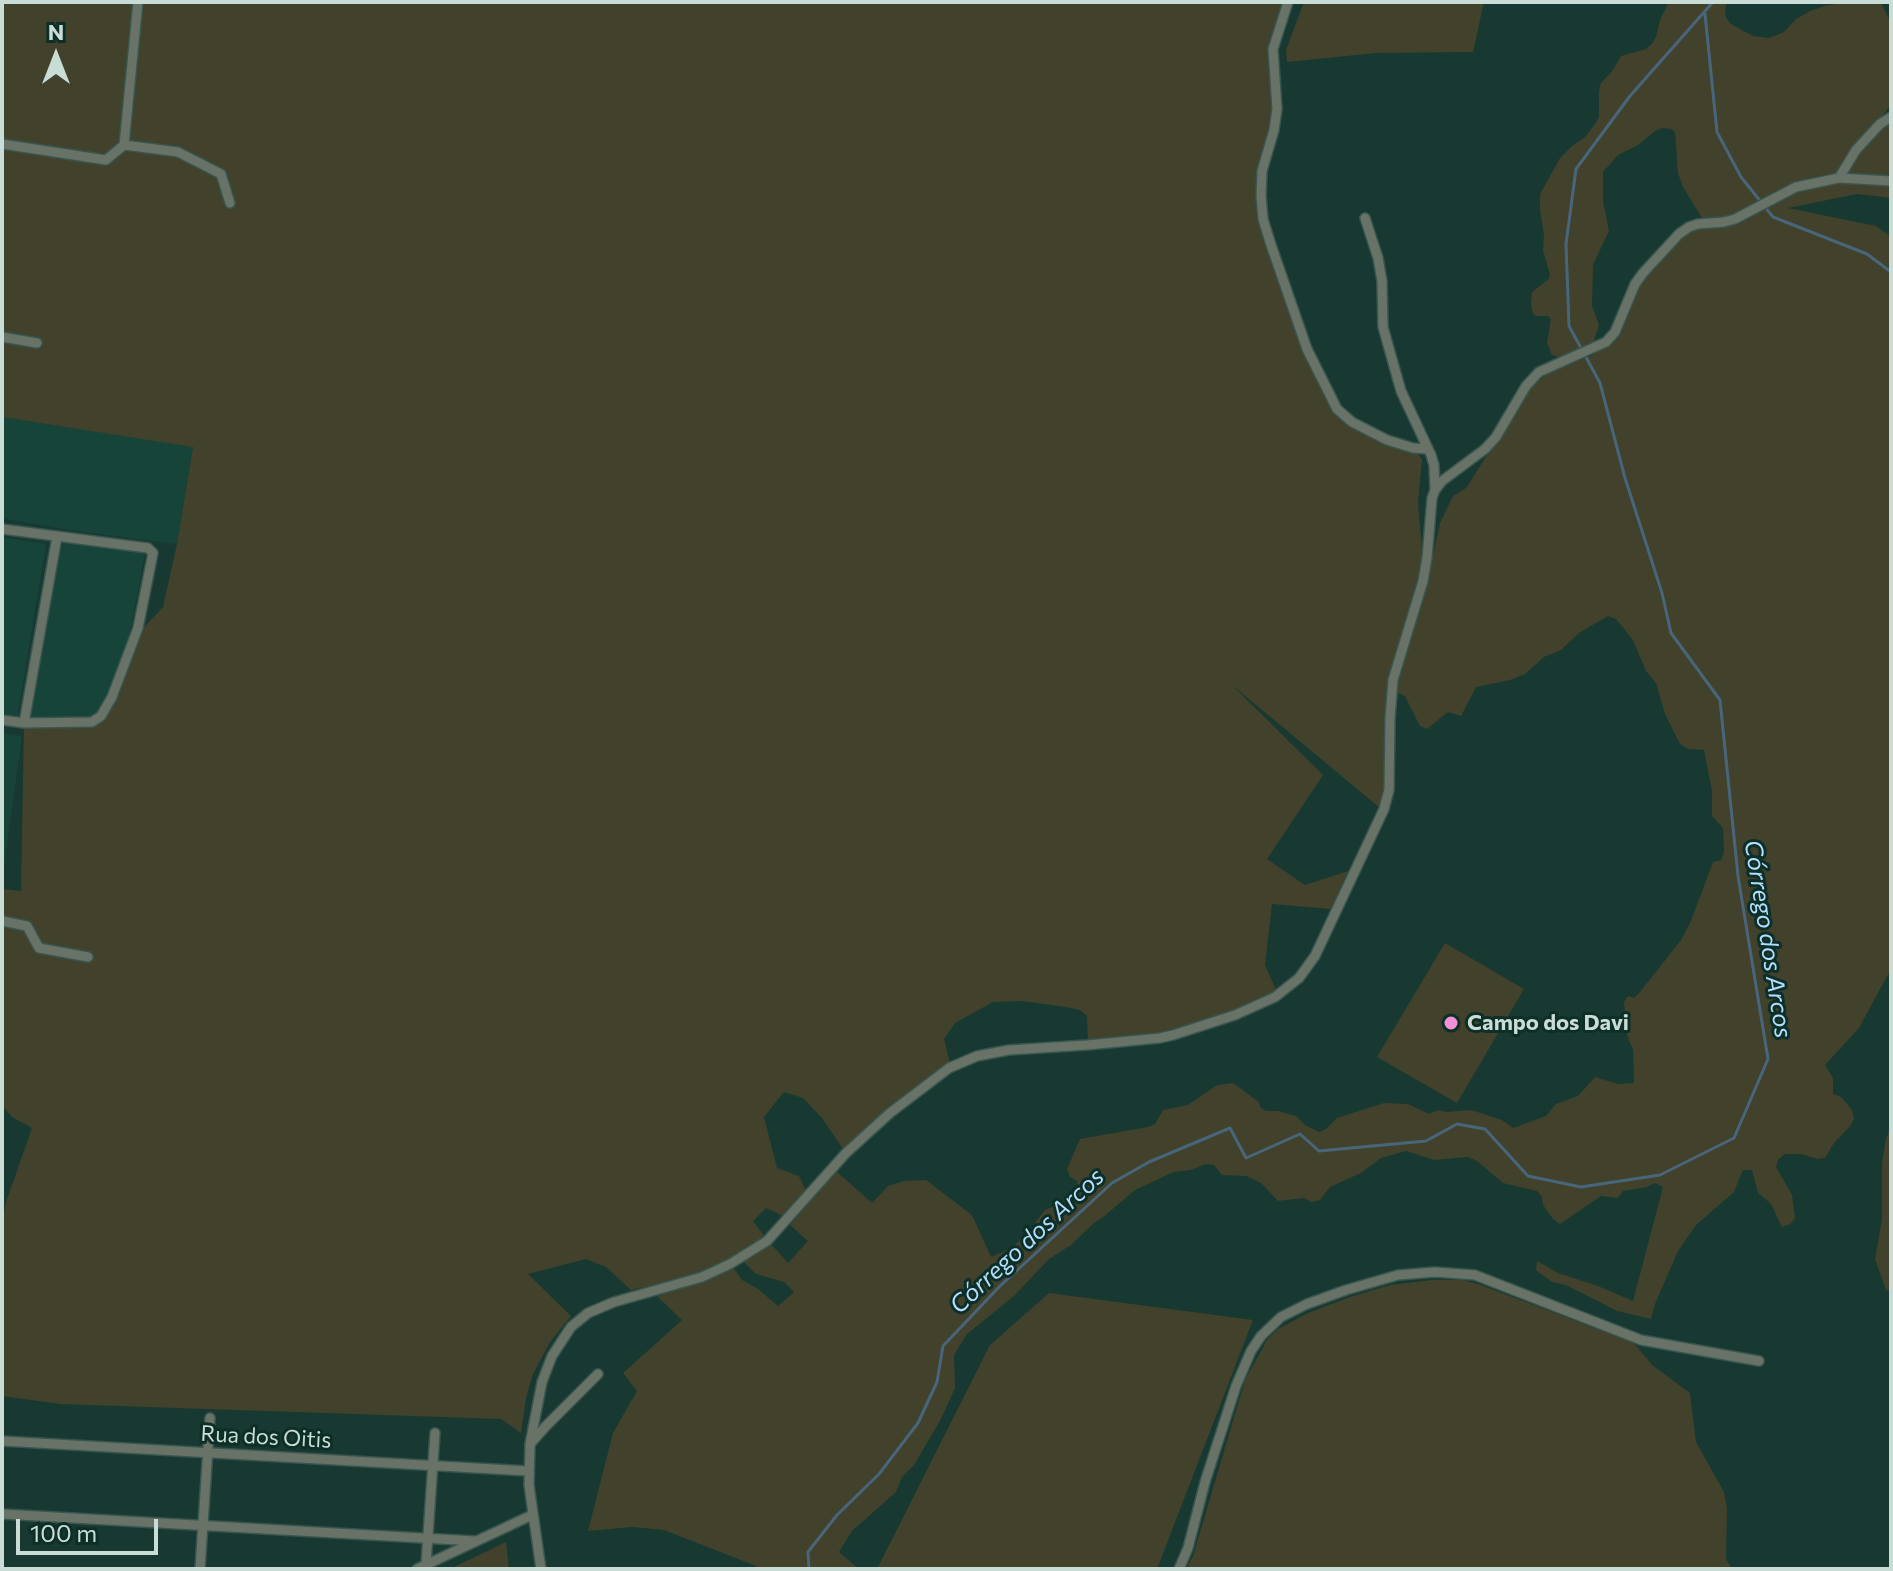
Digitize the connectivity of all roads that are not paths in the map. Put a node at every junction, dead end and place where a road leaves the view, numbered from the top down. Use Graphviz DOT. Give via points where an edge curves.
graph roads {
  1 [pos="138,2"];
  2 [pos="1288,2"];
  3 [pos="1891,117"];
  4 [pos="2,144"];
  5 [pos="124,145"];
  6 [pos="1839,178"];
  7 [pos="1891,181"];
  8 [pos="230,203"];
  9 [pos="1365,218"];
  10 [pos="2,337"];
  11 [pos="37,343"];
  12 [pos="1428,449"];
  13 [pos="1435,490"];
  14 [pos="2,529"];
  15 [pos="57,537"];
  16 [pos="2,720"];
  17 [pos="24,723"];
  18 [pos="2,921"];
  19 [pos="88,957"];
  20 [pos="1759,1361"];
  21 [pos="598,1374"];
  22 [pos="210,1418"];
  23 [pos="435,1433"];
  24 [pos="2,1441"];
  25 [pos="530,1444"];
  26 [pos="207,1452"];
  27 [pos="433,1464"];
  28 [pos="528,1471"];
  29 [pos="2,1514"];
  30 [pos="532,1515"];
  31 [pos="203,1524"];
  32 [pos="428,1540"];
  33 [pos="475,1541"];
  34 [pos="422,1567"];
  35 [pos="200,1569"];
  36 [pos="541,1569"];
  37 [pos="1179,1569"];
  1 -- 5 [label="street"];
  2 -- 12 [label="street" via="1273,49 1277,109 1262,171 1263,219 1270,242 1307,349 1337,409 1387,440"];
  3 -- 6 [label="street" via="1856,150"];
  4 -- 5 [label="street" via="106,160"];
  5 -- 8 [label="street" via="178,152 221,174"];
  6 -- 7 [label="street"];
  6 -- 13 [label="street" via="1796,187 1735,219 1698,224 1679,234 1635,284 1606,342 1539,372 1496,437"];
  9 -- 12 [label="street" via="1378,258 1391,360"];
  10 -- 11 [label="street"];
  12 -- 13 [label="street"];
  13 -- 25 [label="street" via="1423,581 1393,680 1384,809 1315,956 1299,978 1275,997 1173,1035 1009,1050 949,1068 846,1153 767,1241 702,1277 614,1302 571,1327 542,1382"];
  14 -- 15 [label="street"];
  15 -- 17 [label="street"];
  15 -- 17 [label="street" via="148,548 152,560 138,628 101,716 92,722"];
  16 -- 17 [label="street"];
  18 -- 19 [label="street" via="27,926 39,948"];
  20 -- 37 [label="street" via="1641,1340 1475,1275 1398,1275 1346,1290 1281,1317 1251,1351"];
  21 -- 25 [label="street"];
  22 -- 26 [label="street"];
  23 -- 27 [label="street"];
  24 -- 26 [label="street, Rua dos Oitis"];
  25 -- 28 [label="street"];
  26 -- 27 [label="street, Rua dos Oitis"];
  26 -- 31 [label="street"];
  27 -- 28 [label="street, Rua dos Oitis"];
  27 -- 32 [label="street"];
  28 -- 30 [label="street"];
  29 -- 31 [label="street"];
  30 -- 33 [label="street"];
  30 -- 36 [label="street"];
  31 -- 32 [label="street"];
  31 -- 35 [label="street"];
  32 -- 33 [label="street"];
  32 -- 34 [label="street"];
  33 -- 34 [label="street"];
}
